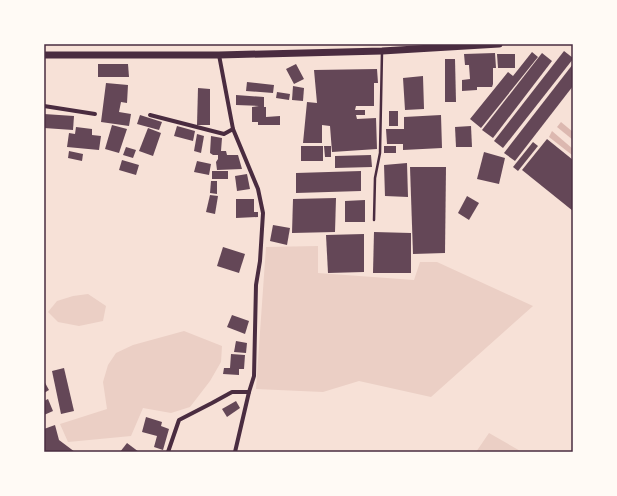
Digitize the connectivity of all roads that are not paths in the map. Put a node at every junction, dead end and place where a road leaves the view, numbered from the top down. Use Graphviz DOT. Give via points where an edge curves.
graph roads {
  1 [pos="499,44"];
  2 [pos="382,52"];
  3 [pos="44,55"];
  4 [pos="220,56"];
  5 [pos="44,106"];
  6 [pos="95,114"];
  7 [pos="150,115"];
  8 [pos="232,129"];
  9 [pos="374,220"];
  10 [pos="249,392"];
  11 [pos="168,452"];
  12 [pos="235,452"];
  1 -- 2 [label="main road"];
  2 -- 4 [label="main road"];
  2 -- 9 [label="lane" via="380,153 375,178"];
  3 -- 4 [label="main road"];
  4 -- 8 [label="street"];
  5 -- 6 [label="street"];
  7 -- 8 [label="street" via="224,134"];
  8 -- 10 [label="street" via="258,189 263,213 256,285 254,376"];
  10 -- 11 [label="street" via="232,392 179,420"];
  10 -- 12 [label="street"];
}
